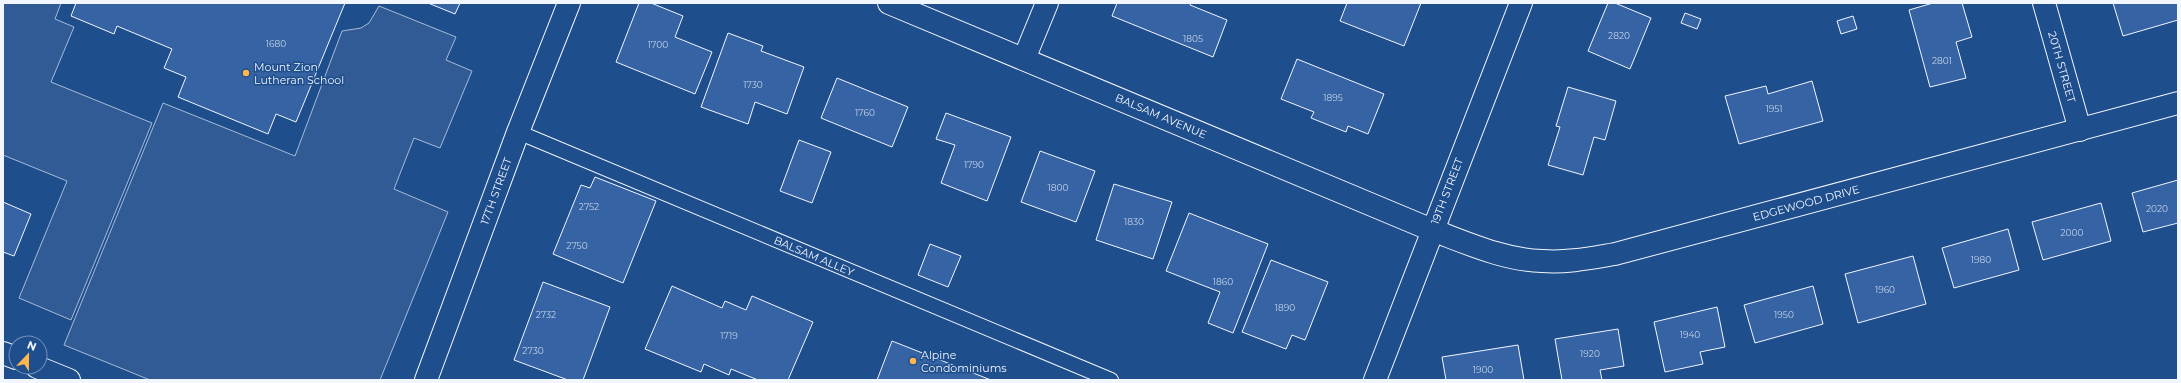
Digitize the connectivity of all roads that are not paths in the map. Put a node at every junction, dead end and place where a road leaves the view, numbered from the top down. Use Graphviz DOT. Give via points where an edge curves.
graph roads {
  1 [pos="569,3"];
  2 [pos="889,3"];
  3 [pos="1047,3"];
  4 [pos="1521,3"];
  5 [pos="2044,3"];
  6 [pos="1024,59"];
  7 [pos="2178,103"];
  8 [pos="2080,130"];
  9 [pos="518,132"];
  10 [pos="1432,230"];
  11 [pos="48,371"];
  12 [pos="69,380"];
  13 [pos="426,380"];
  14 [pos="1111,380"];
  15 [pos="1375,380"];
  1 -- 9 [label="street, 17TH STREET"];
  2 -- 6 [label="street, BALSAM AVENUE"];
  3 -- 6 [label="street"];
  4 -- 10 [label="street, 19TH STREET"];
  5 -- 8 [label="street, 20TH STREET"];
  6 -- 10 [label="street, BALSAM AVENUE"];
  7 -- 8 [label="street, EDGEWOOD DRIVE"];
  8 -- 10 [label="street, EDGEWOOD DRIVE" via="1615,254 1540,262 1508,256"];
  9 -- 13 [label="street, 17TH STREET"];
  9 -- 14 [label="lane, BALSAM ALLEY"];
  10 -- 15 [label="street, 19TH STREET"];
  11 -- 12 [label="street"];
}
